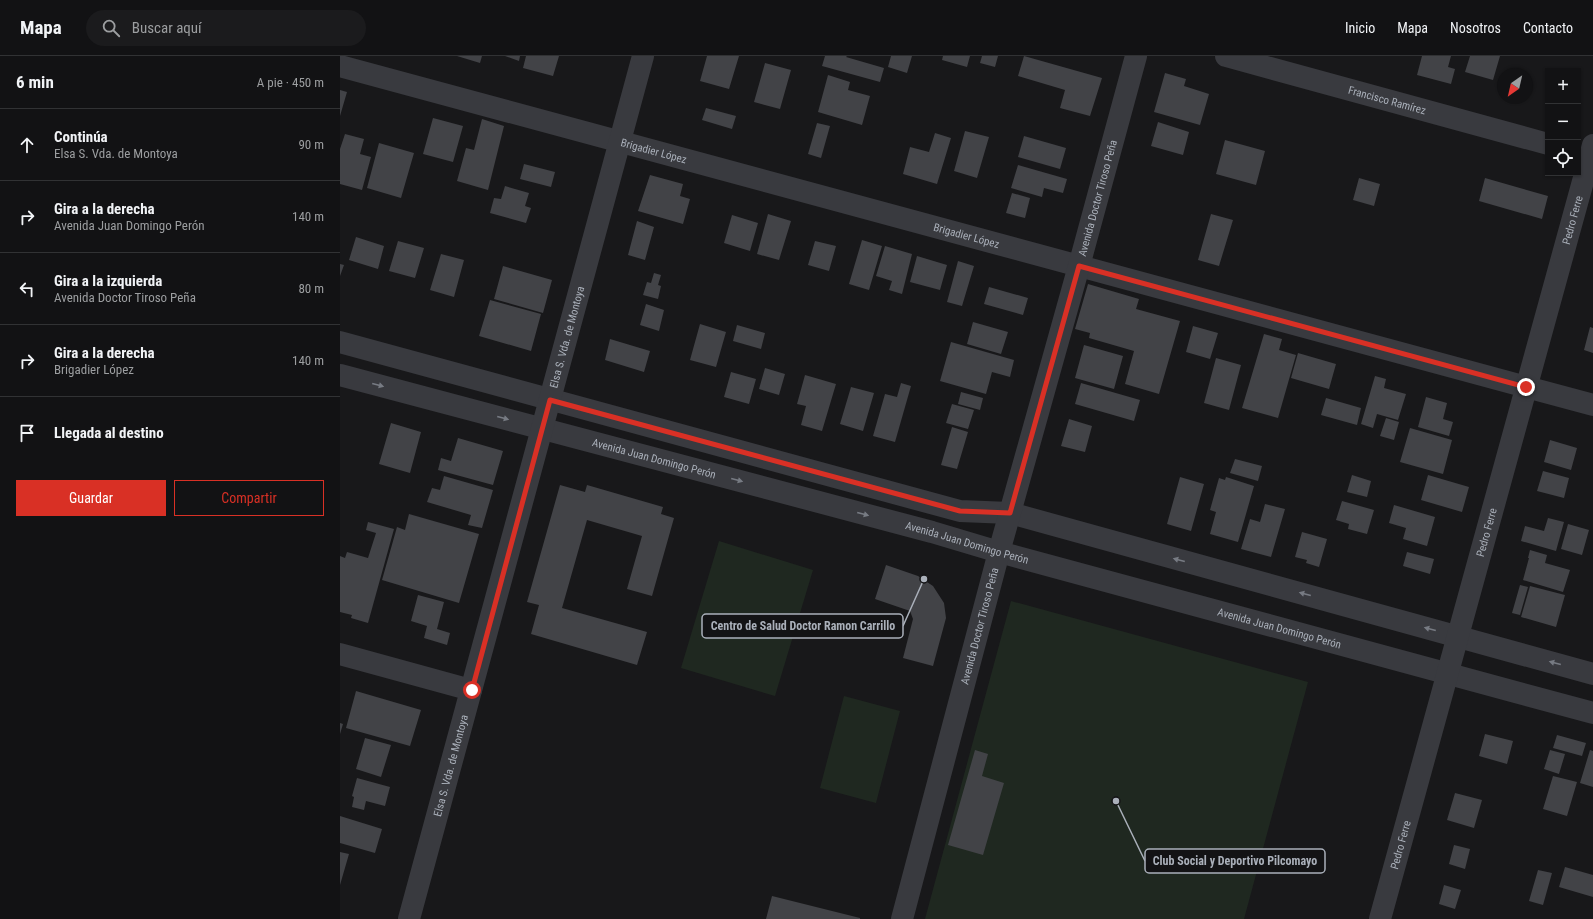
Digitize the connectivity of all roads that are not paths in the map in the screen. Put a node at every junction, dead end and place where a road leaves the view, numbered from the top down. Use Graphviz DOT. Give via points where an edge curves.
graph roads {
  1 [pos="644,56"];
  2 [pos="1136,56"];
  3 [pos="1226,56"];
  4 [pos="340,66"];
  5 [pos="620,142"];
  6 [pos="1545,143"];
  7 [pos="1589,152"];
  8 [pos="1079,266"];
  9 [pos="340,342"];
  10 [pos="340,375"];
  11 [pos="1526,387"];
  12 [pos="550,400"];
  13 [pos="1593,405"];
  14 [pos="542,428"];
  15 [pos="1010,513"];
  16 [pos="999,552"];
  17 [pos="1458,636"];
  18 [pos="340,654"];
  19 [pos="1448,673"];
  20 [pos="1593,674"];
  21 [pos="472,690"];
  22 [pos="1593,713"];
  23 [pos="409,919"];
  24 [pos="902,919"];
  25 [pos="1380,919"];
  1 -- 5 [label="street, Elsa S. Vda. de Montoya"];
  2 -- 8 [label="street, Avenida Doctor Tiroso Peña"];
  3 -- 6 [label="street, Francisco Ramírez"];
  4 -- 5 [label="street, Brigadier López"];
  5 -- 8 [label="street, Brigadier López"];
  5 -- 12 [label="street, Elsa S. Vda. de Montoya"];
  7 -- 11 [label="street, Pedro Ferre"];
  8 -- 11 [label="street, Brigadier López"];
  8 -- 15 [label="street, Avenida Doctor Tiroso Peña"];
  9 -- 12 [label="street"];
  10 -- 14 [label="street, Avenida Juan Domingo Perón, one-way"];
  11 -- 13 [label="street, Brigadier López"];
  11 -- 17 [label="street, Pedro Ferre"];
  12 -- 14 [label="street, Elsa S. Vda. de Montoya"];
  12 -- 15 [label="street" via="960,511"];
  14 -- 16 [label="street, Avenida Juan Domingo Perón, one-way"];
  14 -- 21 [label="street, Elsa S. Vda. de Montoya"];
  15 -- 16 [label="street, Avenida Doctor Tiroso Peña"];
  17 -- 15 [label="street, one-way"];
  16 -- 19 [label="street, Avenida Juan Domingo Perón"];
  16 -- 24 [label="street, Avenida Doctor Tiroso Peña"];
  17 -- 19 [label="street, Pedro Ferre"];
  20 -- 17 [label="street, one-way"];
  18 -- 21 [label="street"];
  19 -- 22 [label="street, Avenida Juan Domingo Perón"];
  19 -- 25 [label="street, Pedro Ferre"];
  21 -- 23 [label="street, Elsa S. Vda. de Montoya"];
}
